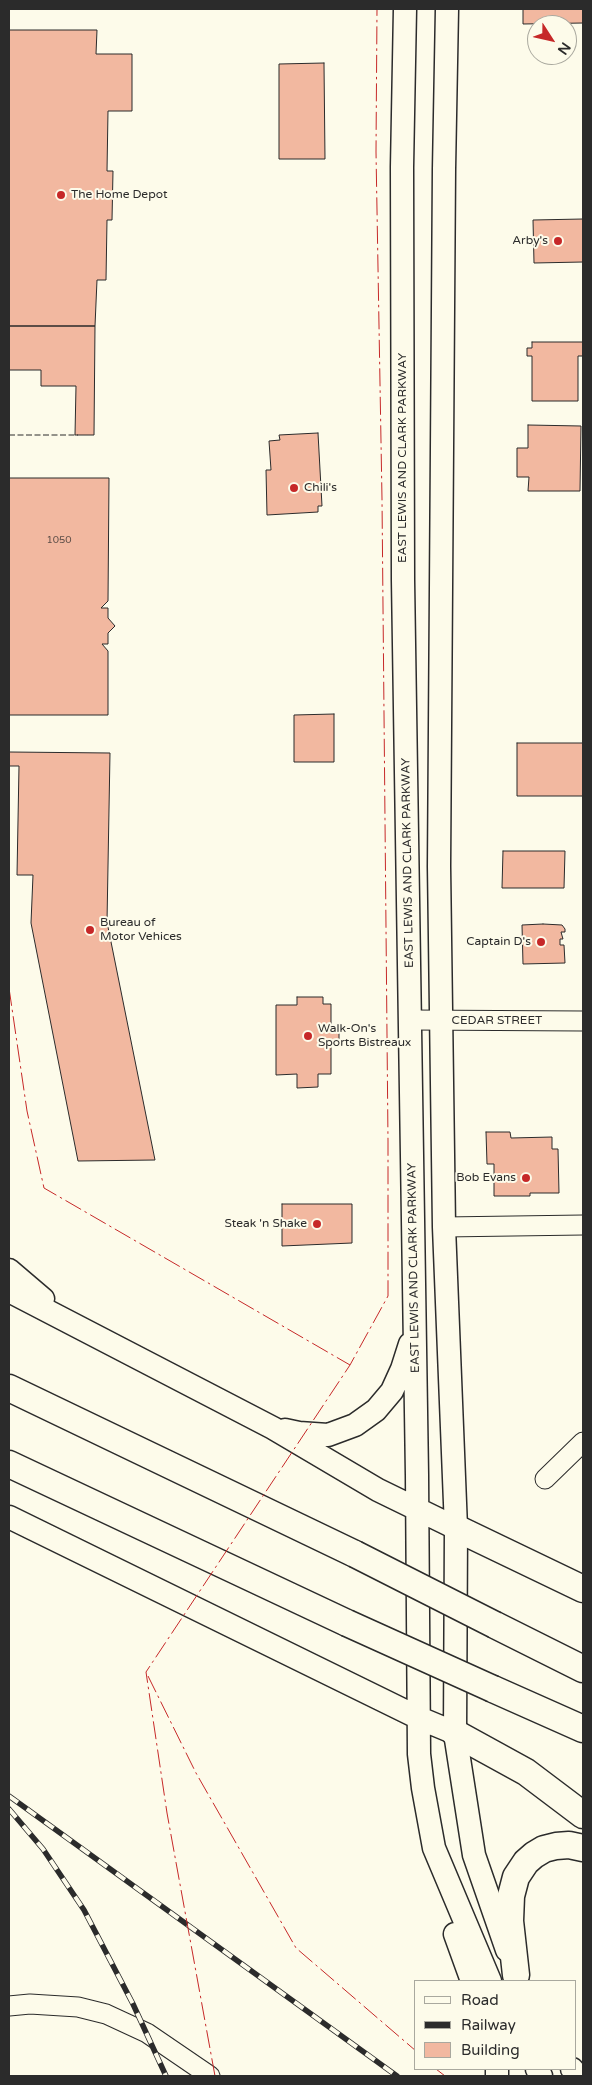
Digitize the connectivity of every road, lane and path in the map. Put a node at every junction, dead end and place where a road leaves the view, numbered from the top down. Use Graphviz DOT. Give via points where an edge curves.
graph roads {
  1 [pos="405,9"];
  2 [pos="446,9"];
  3 [pos="410,1020"];
  4 [pos="441,1021"];
  5 [pos="583,1021"];
  6 [pos="583,1225"];
  7 [pos="444,1227"];
  8 [pos="9,1270"];
  9 [pos="9,1291"];
  10 [pos="78,1328"];
  11 [pos="415,1329"];
  12 [pos="9,1388"];
  13 [pos="273,1428"];
  14 [pos="583,1442"];
  15 [pos="9,1464"];
  16 [pos="545,1478"];
  17 [pos="418,1509"];
  18 [pos="9,1517"];
  19 [pos="456,1528"];
  20 [pos="583,1589"];
  21 [pos="583,1669"];
  22 [pos="530,1704"];
  23 [pos="419,1718"];
  24 [pos="583,1729"];
  25 [pos="455,1733"];
  26 [pos="583,1739"];
  27 [pos="583,1815"];
  28 [pos="434,1848"];
  29 [pos="583,1848"];
  30 [pos="518,1978"];
  31 [pos="472,1980"];
  32 [pos="490,1980"];
  33 [pos="9,2006"];
  34 [pos="210,2076"];
  1 -- 3 [label="main road, EAST LEWIS AND CLARK PARKWAY" via="403,580"];
  2 -- 4 [label="main road" via="439,866"];
  3 -- 4 [label="street, CEDAR STREET"];
  3 -- 11 [label="main road, EAST LEWIS AND CLARK PARKWAY"];
  4 -- 5 [label="street, CEDAR STREET"];
  4 -- 7 [label="main road"];
  6 -- 7 [label="street"];
  7 -- 19 [label="main road"];
  8 -- 10 [label="main road"];
  9 -- 10 [label="main road"];
  10 -- 13 [label="main road"];
  11 -- 13 [label="main road" via="392,1391 376,1410 355,1425 328,1435"];
  11 -- 17 [label="main road, EAST LEWIS AND CLARK PARKWAY"];
  12 -- 21 [label="highway, bridge" via="355,1554"];
  13 -- 17 [label="main road" via="378,1490"];
  14 -- 16 [label="street"];
  15 -- 22 [label="highway, bridge" via="347,1623"];
  17 -- 19 [label="main road"];
  17 -- 23 [label="main road, EAST LEWIS AND CLARK PARKWAY"];
  18 -- 23 [label="main road"];
  19 -- 20 [label="highway"];
  19 -- 25 [label="main road"];
  22 -- 24 [label="highway"];
  22 -- 26 [label="highway"];
  23 -- 25 [label="main road"];
  23 -- 28 [label="main road, EAST LEWIS AND CLARK PARKWAY" via="419,1754"];
  25 -- 27 [label="highway" via="526,1772"];
  25 -- 30 [label="main road" via="474,1855"];
  28 -- 31 [label="main road" via="447,1911"];
  28 -- 32 [label="main road"];
  29 -- 30 [label="highway" via="569,1845 544,1850 530,1859 516,1877 510,1921"];
  33 -- 34 [label="street" via="78,2007 106,2014 147,2033"];
}
